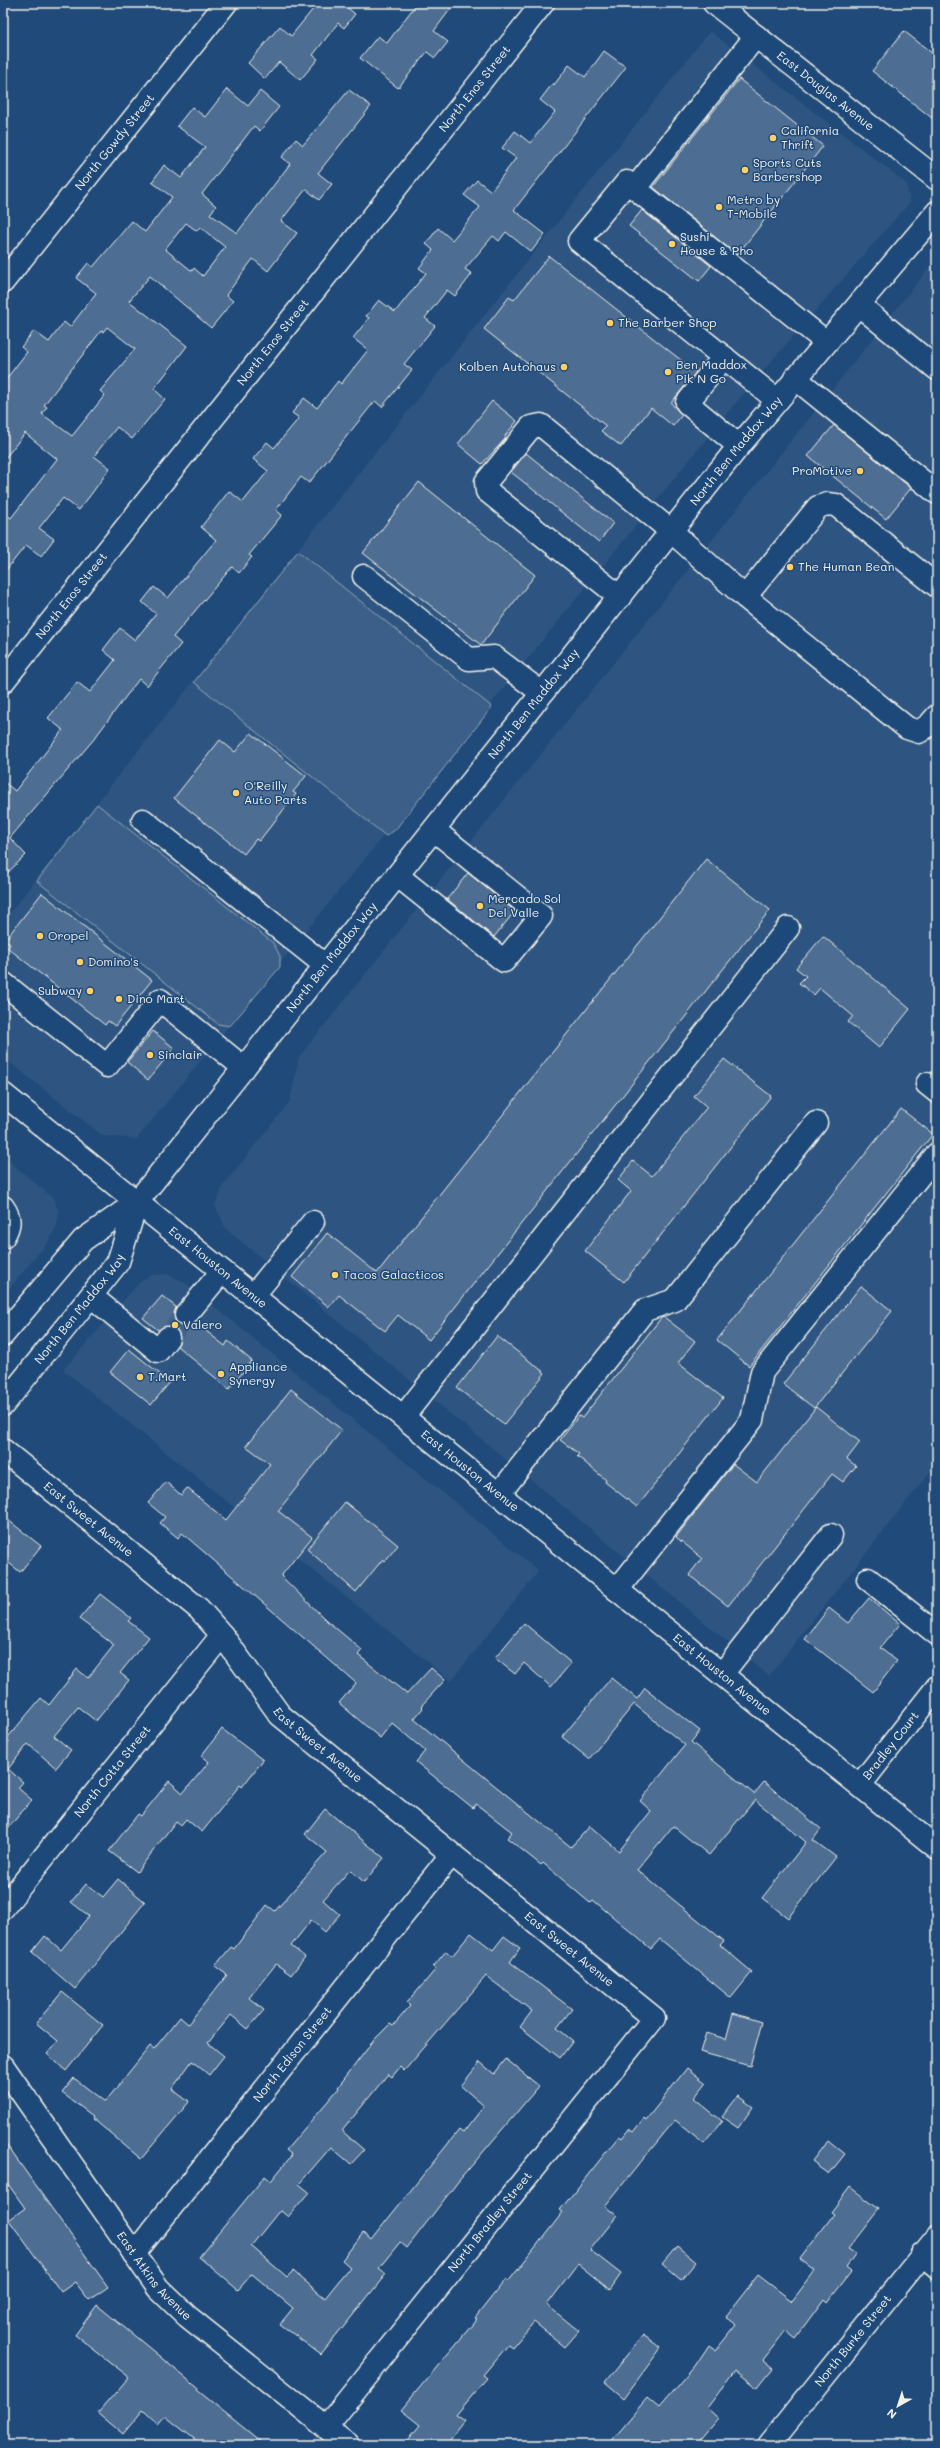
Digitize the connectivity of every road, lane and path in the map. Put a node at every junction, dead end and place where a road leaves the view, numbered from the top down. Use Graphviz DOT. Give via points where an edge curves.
graph roads {
  1 [pos="226,3"];
  2 [pos="543,3"];
  3 [pos="714,3"];
  4 [pos="756,36"];
  5 [pos="937,179"];
  6 [pos="635,188"];
  7 [pos="937,212"];
  8 [pos="3,282"];
  9 [pos="859,305"];
  10 [pos="826,342"];
  11 [pos="724,357"];
  12 [pos="935,364"];
  13 [pos="796,378"];
  14 [pos="777,400"];
  15 [pos="739,446"];
  16 [pos="937,493"];
  17 [pos="672,531"];
  18 [pos="364,576"];
  19 [pos="937,586"];
  20 [pos="620,597"];
  21 [pos="745,597"];
  22 [pos="3,682"];
  23 [pos="542,694"];
  24 [pos="937,716"];
  25 [pos="143,820"];
  26 [pos="434,830"];
  27 [pos="398,876"];
  28 [pos="788,928"];
  29 [pos="326,966"];
  30 [pos="3,983"];
  31 [pos="244,1068"];
  32 [pos="3,1094"];
  33 [pos="816,1123"];
  34 [pos="937,1154"];
  35 [pos="137,1202"];
  36 [pos="3,1207"];
  37 [pos="313,1222"];
  38 [pos="3,1237"];
  39 [pos="222,1271"];
  40 [pos="90,1296"];
  41 [pos="253,1296"];
  42 [pos="186,1315"];
  43 [pos="3,1334"];
  44 [pos="168,1338"];
  45 [pos="3,1405"];
  46 [pos="403,1417"];
  47 [pos="3,1450"];
  48 [pos="499,1494"];
  49 [pos="831,1535"];
  50 [pos="868,1579"];
  51 [pos="617,1590"];
  52 [pos="936,1632"];
  53 [pos="222,1635"];
  54 [pos="722,1674"];
  55 [pos="937,1687"];
  56 [pos="860,1785"];
  57 [pos="937,1848"];
  58 [pos="451,1855"];
  59 [pos="3,1908"];
  60 [pos="654,2018"];
  61 [pos="3,2066"];
  62 [pos="937,2237"];
  63 [pos="134,2254"];
  64 [pos="930,2261"];
  65 [pos="326,2427"];
  66 [pos="348,2445"];
  67 [pos="769,2445"];
  1 -- 8 [label="street, North Gowdy Street"];
  2 -- 22 [label="street, North Enos Street"];
  3 -- 4 [label="street, East Douglas Avenue"];
  4 -- 5 [label="street, East Douglas Avenue"];
  4 -- 6 [label="street"];
  6 -- 10 [label="street"];
  6 -- 11 [label="street" via="627,182 579,241"];
  7 -- 9 [label="street, North Ben Maddox Way"];
  9 -- 10 [label="street, North Ben Maddox Way"];
  9 -- 12 [label="street"];
  10 -- 13 [label="street, North Ben Maddox Way"];
  11 -- 14 [label="street"];
  11 -- 15 [label="street" via="687,403"];
  13 -- 14 [label="street, North Ben Maddox Way"];
  13 -- 16 [label="street"];
  14 -- 15 [label="street, North Ben Maddox Way"];
  15 -- 17 [label="street, North Ben Maddox Way"];
  17 -- 20 [label="street, North Ben Maddox Way"];
  17 -- 20 [label="street" via="541,425 531,427 486,482 487,491"];
  17 -- 21 [label="street"];
  18 -- 23 [label="street" via="470,659 494,657"];
  19 -- 21 [label="street" via="836,505 827,504 818,507"];
  20 -- 23 [label="street, North Ben Maddox Way"];
  21 -- 24 [label="street" via="907,728 919,732"];
  23 -- 26 [label="street, North Ben Maddox Way"];
  25 -- 29 [label="street"];
  26 -- 27 [label="street, North Ben Maddox Way"];
  26 -- 27 [label="street" via="541,916 504,961"];
  27 -- 29 [label="street, North Ben Maddox Way"];
  28 -- 46 [label="street"];
  29 -- 31 [label="street, North Ben Maddox Way"];
  30 -- 31 [label="street" via="107,1066 160,1000"];
  31 -- 35 [label="street, North Ben Maddox Way"];
  32 -- 35 [label="street, East Houston Avenue"];
  33 -- 48 [label="street" via="675,1300 645,1310"];
  34 -- 51 [label="street" via="762,1372 752,1420"];
  35 -- 39 [label="street, East Houston Avenue"];
  35 -- 40 [label="street, North Ben Maddox Way" via="118,1262"];
  35 -- 43 [label="street, North Ben Maddox Way" via="83,1240"];
  36 -- 38 [label="street" via="9,1217 8,1228"];
  37 -- 41 [label="street"];
  39 -- 41 [label="street, East Houston Avenue"];
  39 -- 42 [label="street"];
  40 -- 44 [label="street" via="158,1351"];
  40 -- 45 [label="street, North Ben Maddox Way"];
  41 -- 46 [label="street, East Houston Avenue"];
  46 -- 48 [label="street, East Houston Avenue"];
  47 -- 53 [label="street, East Sweet Avenue" via="199,1609"];
  48 -- 51 [label="street, East Houston Avenue"];
  49 -- 54 [label="street"];
  50 -- 52 [label="street"];
  51 -- 54 [label="street, East Houston Avenue"];
  53 -- 58 [label="street, East Sweet Avenue" via="280,1715"];
  53 -- 59 [label="street, North Cotta Street"];
  54 -- 56 [label="street, East Houston Avenue"];
  55 -- 56 [label="street, Bradley Court"];
  56 -- 57 [label="street, East Houston Avenue"];
  58 -- 60 [label="street, East Sweet Avenue"];
  58 -- 63 [label="street, North Edison Street"];
  60 -- 65 [label="street, North Bradley Street"];
  61 -- 63 [label="street, East Atkins Avenue"];
  62 -- 64 [label="street, North Burke Street"];
  63 -- 65 [label="street, East Atkins Avenue" via="158,2288 187,2316"];
  64 -- 67 [label="street, North Burke Street"];
  65 -- 66 [label="street, East Atkins Avenue"];
}
